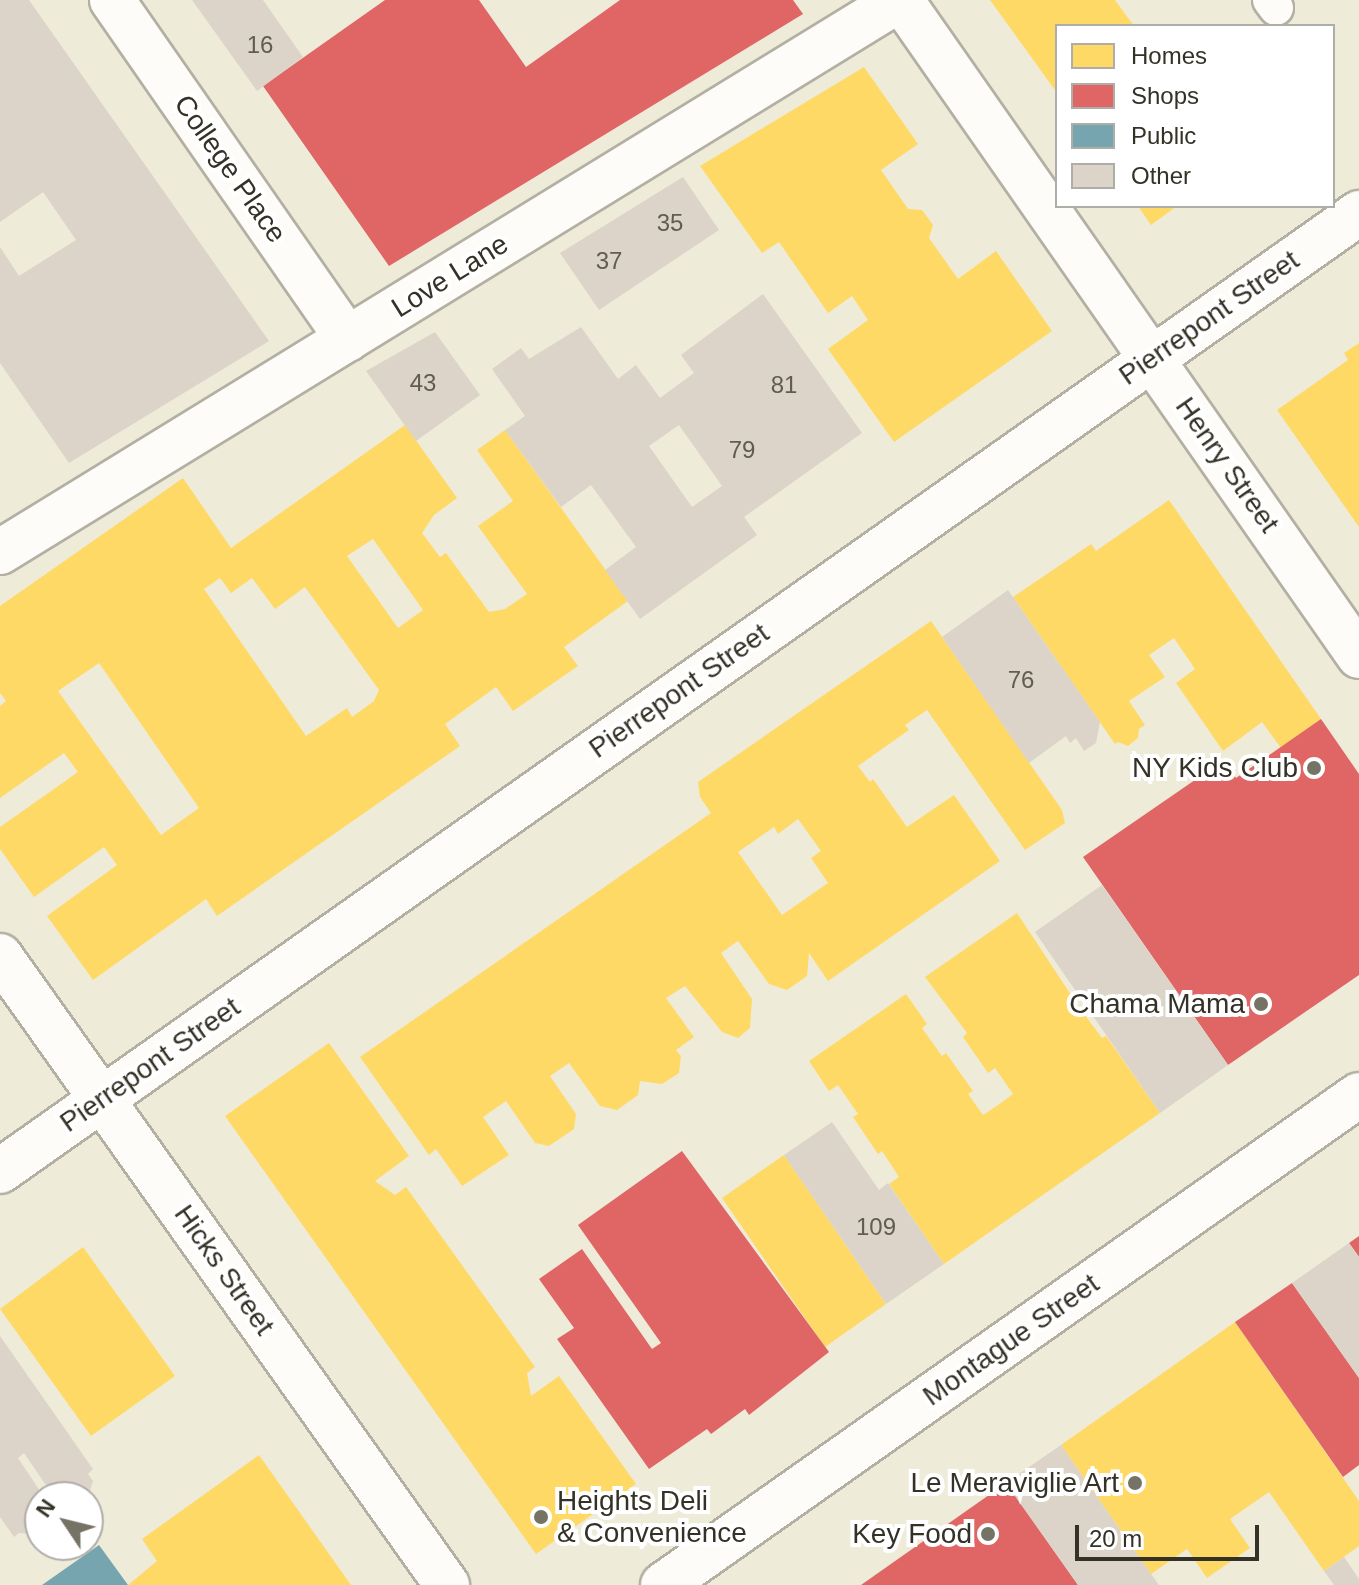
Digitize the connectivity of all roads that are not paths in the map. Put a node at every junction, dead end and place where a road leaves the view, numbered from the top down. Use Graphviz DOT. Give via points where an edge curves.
graph roads {
  1 [pos="112,0"];
  2 [pos="900,0"];
  3 [pos="1359,213"];
  4 [pos="348,339"];
  5 [pos="1153,357"];
  6 [pos="0,552"];
  7 [pos="1359,656"];
  8 [pos="0,956"];
  9 [pos="1359,1095"];
  10 [pos="102,1100"];
  11 [pos="0,1171"];
  12 [pos="447,1585"];
  13 [pos="663,1585"];
  1 -- 4 [label="street, College Place"];
  2 -- 4 [label="street, Love Lane"];
  2 -- 5 [label="street, Henry Street"];
  3 -- 5 [label="street, Pierrepont Street"];
  4 -- 6 [label="street, Love Lane"];
  5 -- 7 [label="street, Henry Street"];
  5 -- 10 [label="street, Pierrepont Street"];
  8 -- 10 [label="street, Hicks Street"];
  9 -- 13 [label="street, Montague Street"];
  10 -- 11 [label="street, Pierrepont Street"];
  10 -- 12 [label="street, Hicks Street"];
}
